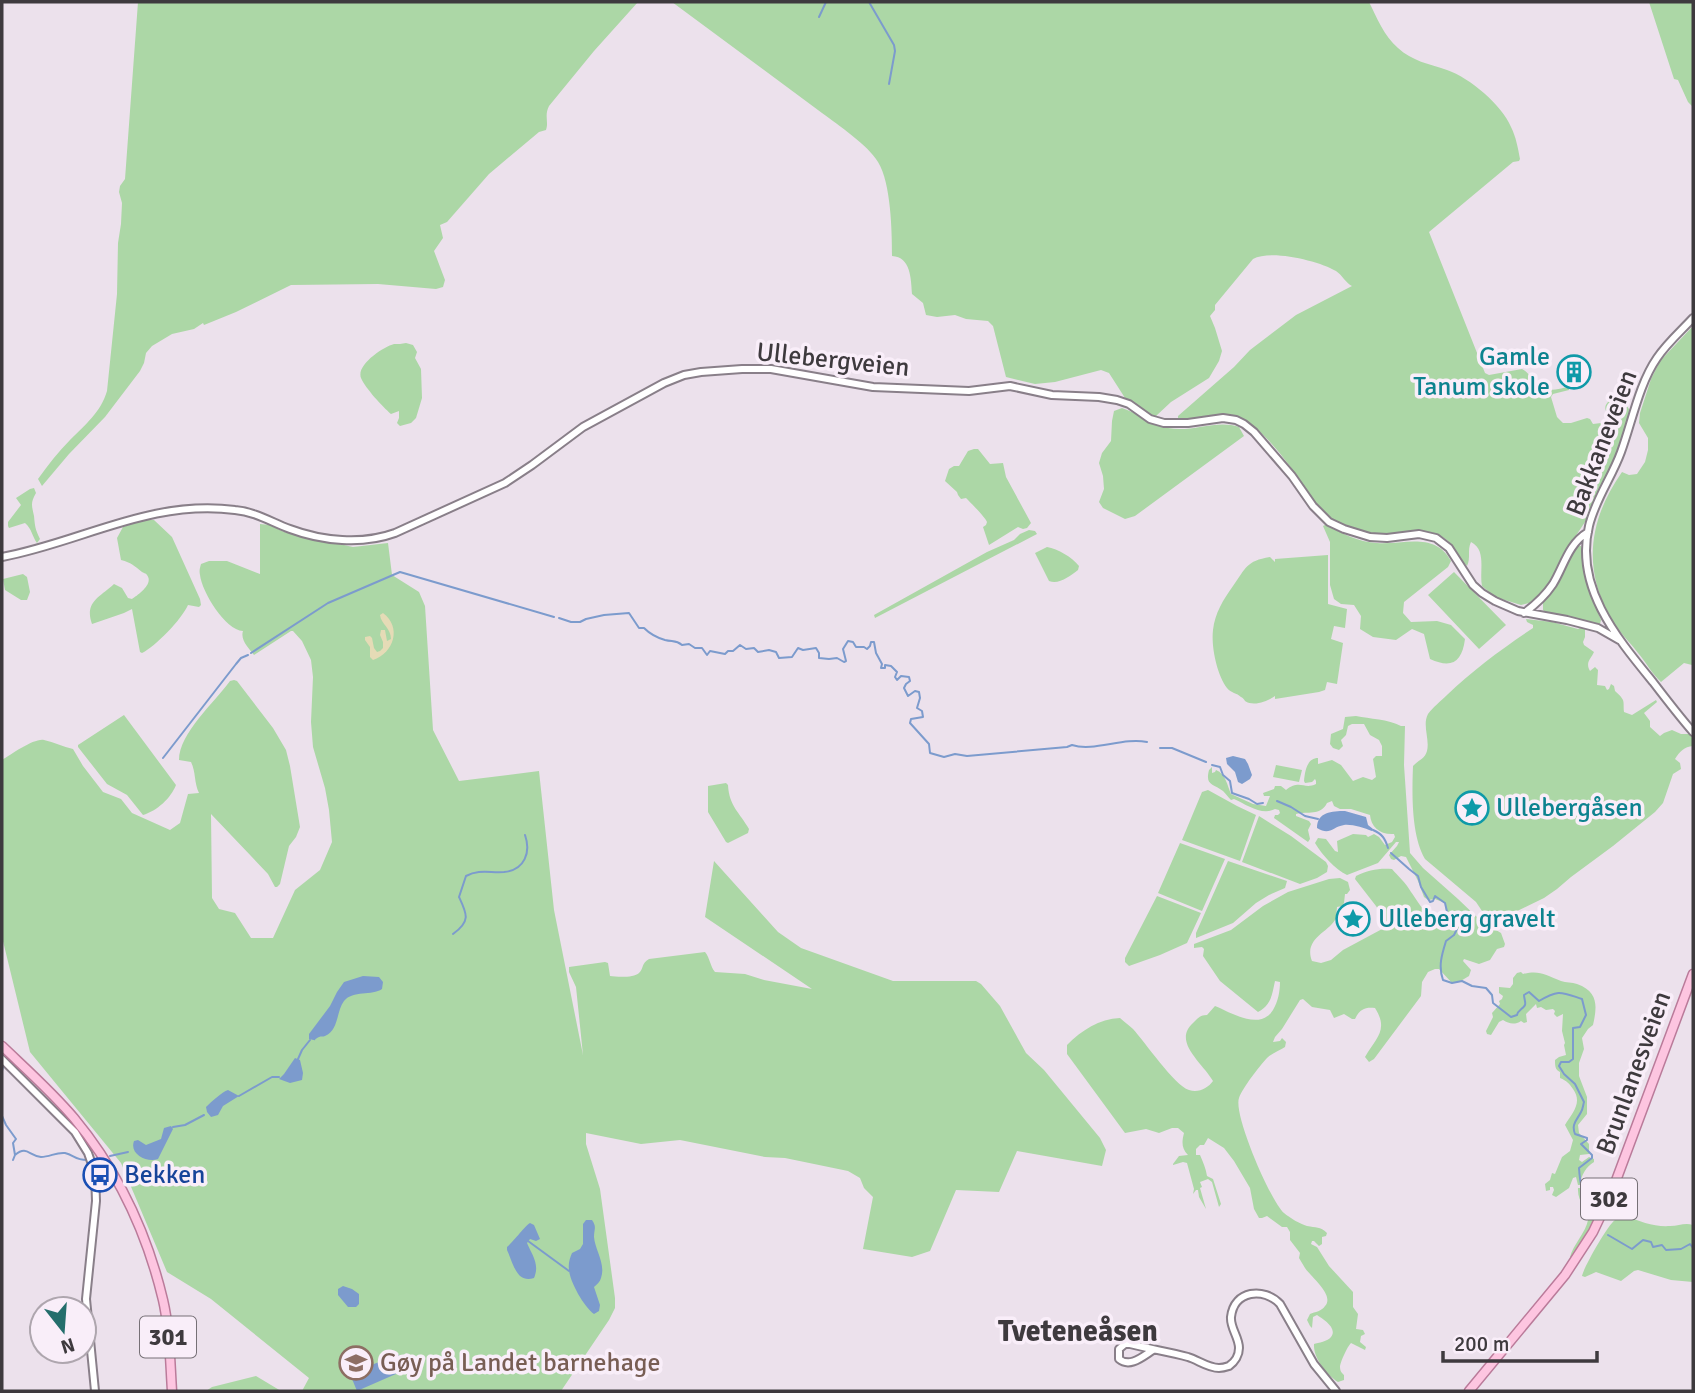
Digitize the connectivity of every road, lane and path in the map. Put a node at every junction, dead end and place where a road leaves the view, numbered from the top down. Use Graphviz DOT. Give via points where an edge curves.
graph roads {
  1 [pos="1693,318"];
  2 [pos="1588,532"];
  3 [pos="2,556"];
  4 [pos="1524,613"];
  5 [pos="1619,640"];
  6 [pos="1693,732"];
  7 [pos="1693,974"];
  8 [pos="2,1046"];
  9 [pos="2,1059"];
  10 [pos="1153,1350"];
  11 [pos="95,1391"];
  12 [pos="170,1391"];
  13 [pos="1336,1391"];
  14 [pos="1469,1391"];
  1 -- 2 [label="street, Bakkaneveien" via="1648,373"];
  2 -- 4 [label="street" via="1568,553 1546,593"];
  2 -- 5 [label="street, Bakkaneveien" via="1586,560 1591,586"];
  3 -- 4 [label="street, Ullebergveien" via="47,547 138,517 198,509 250,512 325,537 377,539 505,483 583,427 671,380 701,372 771,369 873,387 969,391 1010,386 1052,395 1108,398 1164,423 1236,420 1254,432 1329,522 1370,537 1419,534 1436,538 1449,548 1482,593"];
  4 -- 5 [label="street, Ullebergveien" via="1588,625"];
  5 -- 6 [label="street, Bakkaneveien"];
  7 -- 14 [label="main road, Brunlanesveien / 302" via="1593,1232 1561,1280"];
  8 -- 12 [label="main road, 301" via="72,1116 105,1160 134,1212 165,1314"];
  9 -- 11 [label="street" via="75,1132 95,1173 86,1299"];
  10 -- 10 [label="street" via="1125,1344 1119,1349 1119,1359 1128,1363"];
  10 -- 13 [label="street" via="1218,1368 1230,1365 1239,1349 1231,1320 1235,1305 1242,1297 1264,1293 1280,1304 1314,1364"];
}
